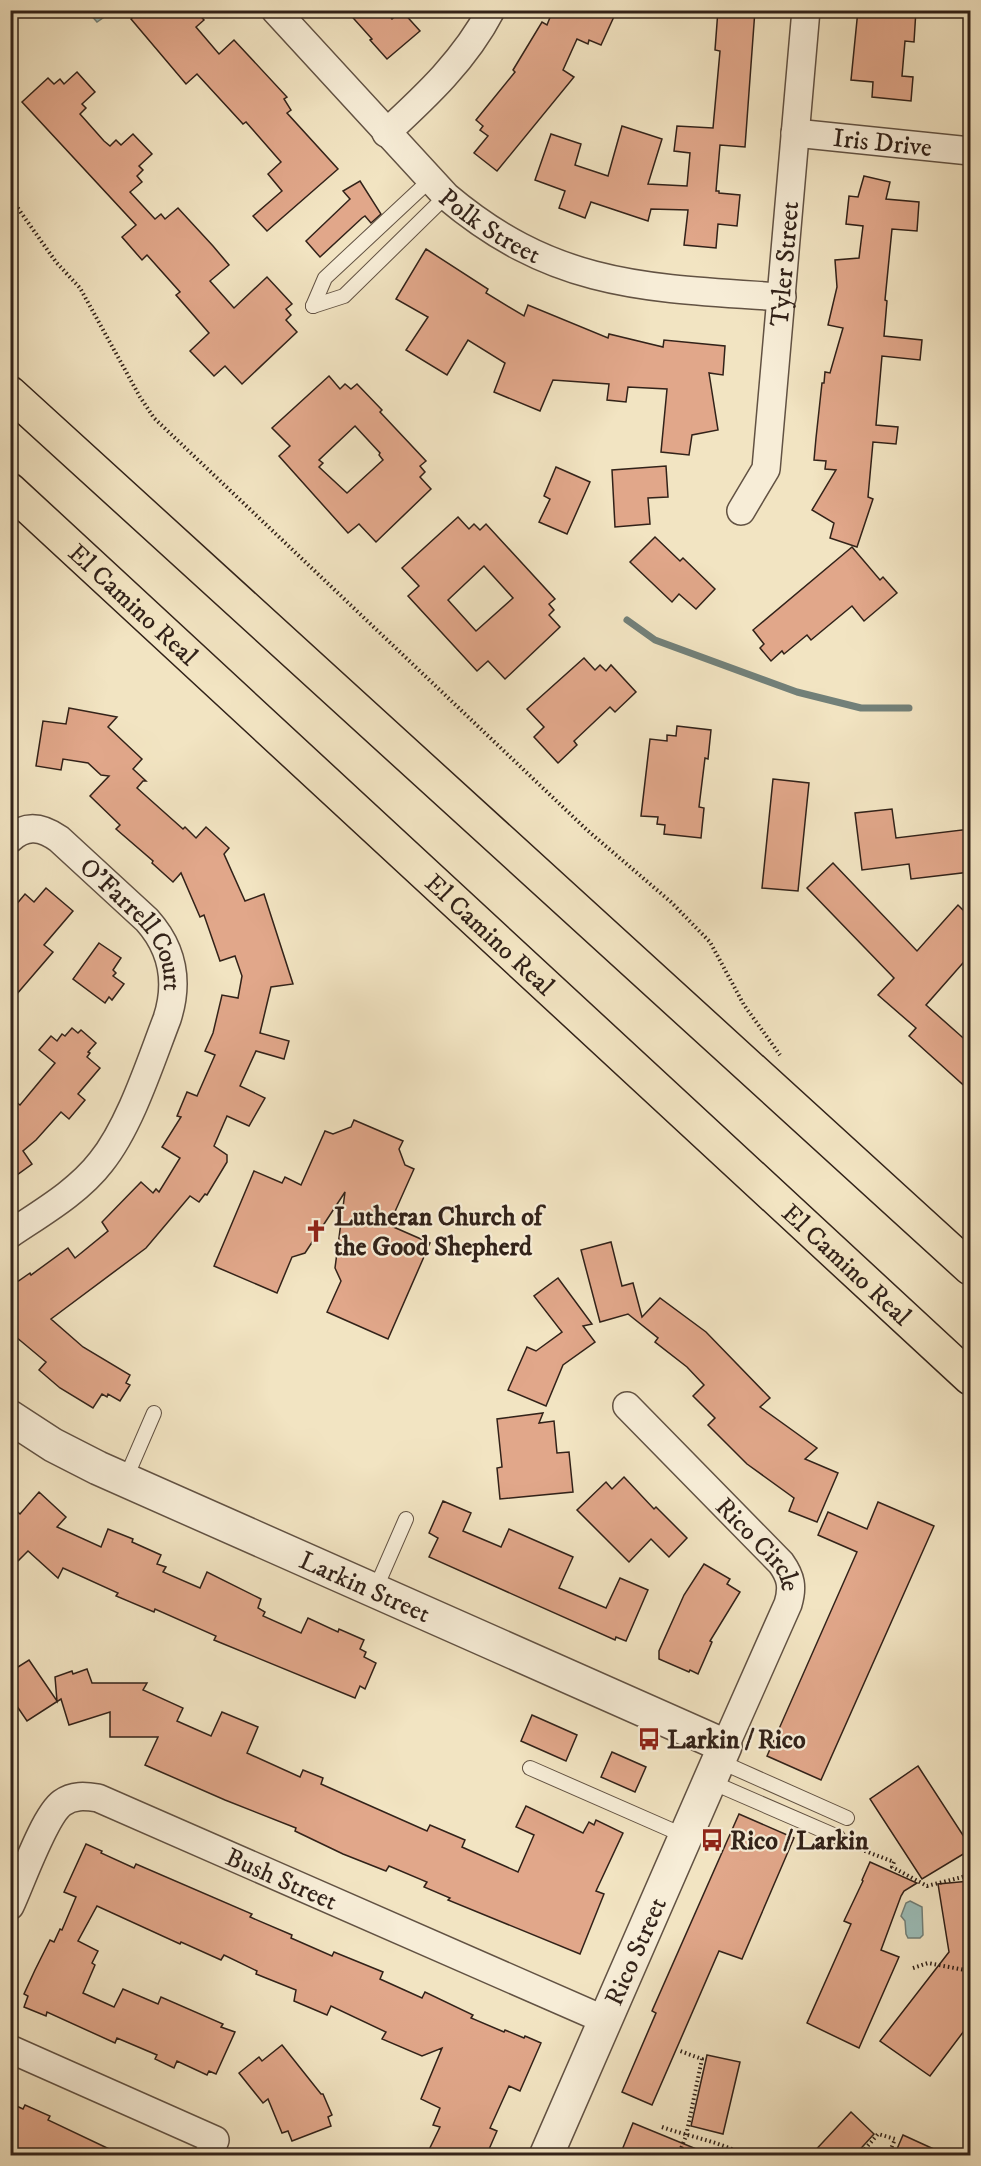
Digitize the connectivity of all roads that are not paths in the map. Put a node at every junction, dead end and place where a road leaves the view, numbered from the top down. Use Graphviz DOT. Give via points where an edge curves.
graph roads {
  1 [pos="274,10"];
  2 [pos="491,10"];
  3 [pos="806,10"];
  4 [pos="386,133"];
  5 [pos="795,133"];
  6 [pos="970,151"];
  7 [pos="438,188"];
  8 [pos="782,297"];
  9 [pos="10,393"];
  10 [pos="10,490"];
  11 [pos="741,511"];
  12 [pos="10,839"];
  13 [pos="10,1234"];
  14 [pos="970,1268"];
  15 [pos="970,1378"];
  16 [pos="627,1406"];
  17 [pos="154,1413"];
  18 [pos="10,1417"];
  19 [pos="125,1480"];
  20 [pos="406,1519"];
  21 [pos="375,1590"];
  22 [pos="718,1762"];
  23 [pos="530,1768"];
  24 [pos="847,1818"];
  25 [pos="685,1836"];
  26 [pos="843,1841"];
  27 [pos="10,1906"];
  28 [pos="605,2020"];
  29 [pos="10,2049"];
  30 [pos="208,2156"];
  31 [pos="546,2156"];
  1 -- 4 [label="street, Polk Street"];
  2 -- 4 [label="street" via="453,67"];
  3 -- 5 [label="street, Tyler Street"];
  4 -- 7 [label="street, Polk Street"];
  5 -- 6 [label="street, Iris Drive"];
  5 -- 8 [label="street, Tyler Street"];
  7 -- 7 [label="lane" via="325,278 313,306 344,296"];
  7 -- 8 [label="street, Polk Street" via="515,245 597,277 653,287"];
  8 -- 11 [label="street, Tyler Street" via="766,469"];
  9 -- 14 [label="highway"];
  10 -- 15 [label="highway, El Camino Real"];
  12 -- 13 [label="street, O'Farrell Court" via="30,828 59,839 159,933 174,978 167,1019 112,1148 83,1181"];
  16 -- 22 [label="street, Rico Circle" via="781,1563 790,1577 788,1604"];
  17 -- 19 [label="lane"];
  18 -- 19 [label="street, Larkin Street" via="53,1445"];
  19 -- 21 [label="street, Larkin Street"];
  20 -- 21 [label="lane"];
  21 -- 22 [label="street, Larkin Street"];
  22 -- 24 [label="lane"];
  22 -- 25 [label="street, Rico Street"];
  22 -- 26 [label="lane"];
  23 -- 25 [label="lane"];
  25 -- 28 [label="street, Rico Street"];
  27 -- 28 [label="street, Bush Street" via="57,1808 78,1797 98,1798"];
  28 -- 31 [label="street, Rico Street"];
  29 -- 30 [label="street" via="215,2140"];
}
